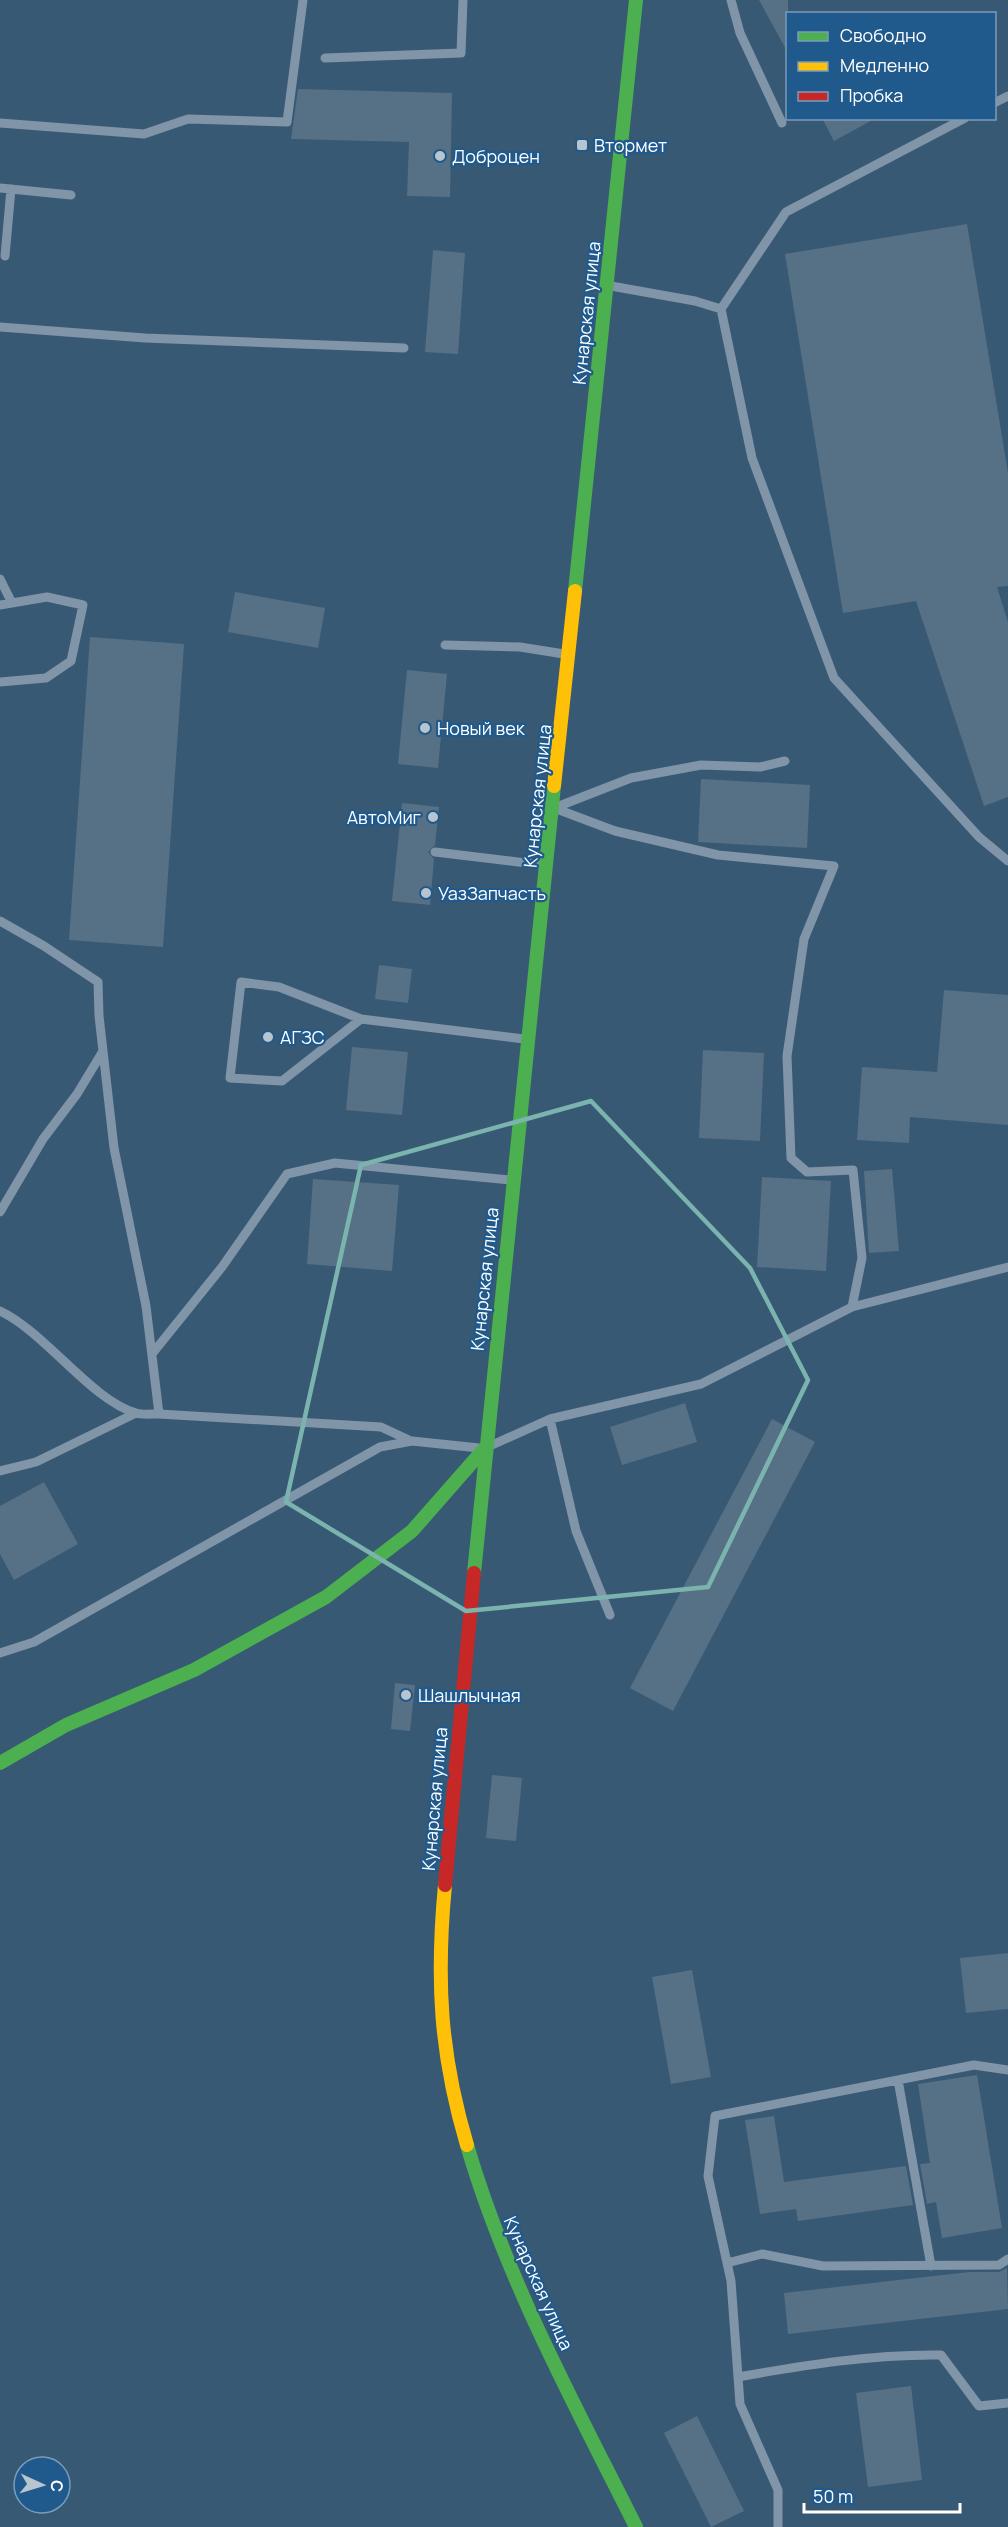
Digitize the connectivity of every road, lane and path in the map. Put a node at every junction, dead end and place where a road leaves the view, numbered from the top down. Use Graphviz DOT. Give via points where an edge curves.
graph roads {
  1 [pos="303,0"];
  2 [pos="463,0"];
  3 [pos="636,0"];
  4 [pos="731,0"];
  5 [pos="325,58"];
  6 [pos="961,120"];
  7 [pos="0,123"];
  8 [pos="782,123"];
  9 [pos="0,188"];
  10 [pos="11,189"];
  11 [pos="71,195"];
  12 [pos="5,256"];
  13 [pos="607,286"];
  14 [pos="721,309"];
  15 [pos="0,327"];
  16 [pos="404,348"];
  17 [pos="0,579"];
  18 [pos="12,603"];
  19 [pos="0,605"];
  20 [pos="445,645"];
  21 [pos="569,655"];
  22 [pos="0,682"];
  23 [pos="785,761"];
  24 [pos="554,808"];
  25 [pos="435,852"];
  26 [pos="1008,861"];
  27 [pos="548,866"];
  28 [pos="0,921"];
  29 [pos="361,1019"];
  30 [pos="530,1039"];
  31 [pos="103,1051"];
  32 [pos="513,1180"];
  33 [pos="0,1212"];
  34 [pos="1008,1267"];
  35 [pos="852,1307"];
  36 [pos="0,1311"];
  37 [pos="152,1354"];
  38 [pos="136,1413"];
  39 [pos="159,1414"];
  40 [pos="550,1419"];
  41 [pos="412,1441"];
  42 [pos="484,1449"];
  43 [pos="0,1471"];
  44 [pos="610,1615"];
  45 [pos="0,1653"];
  46 [pos="0,1763"];
  47 [pos="1008,2070"];
  48 [pos="898,2080"];
  49 [pos="1008,2259"];
  50 [pos="727,2263"];
  51 [pos="931,2266"];
  52 [pos="738,2377"];
  53 [pos="1008,2403"];
  54 [pos="636,2527"];
  55 [pos="778,2527"];
  1 -- 7 [label="lane" via="287,122 188,119 144,134"];
  2 -- 5 [label="lane" via="461,53"];
  3 -- 13 [label="main road, Кунарская улица"];
  4 -- 8 [label="lane" via="740,33"];
  6 -- 14 [label="lane" via="786,212"];
  9 -- 10 [label="lane"];
  10 -- 11 [label="lane"];
  10 -- 12 [label="lane"];
  13 -- 14 [label="lane"];
  13 -- 21 [label="main road, Кунарская улица"];
  14 -- 26 [label="lane" via="752,458 834,678 980,837"];
  15 -- 16 [label="lane" via="145,338"];
  17 -- 18 [label="lane"];
  18 -- 19 [label="lane"];
  18 -- 22 [label="lane" via="47,597 83,605 71,661 46,678"];
  20 -- 21 [label="lane" via="520,647"];
  21 -- 24 [label="main road, Кунарская улица"];
  23 -- 24 [label="lane" via="760,767 701,765 631,778"];
  24 -- 27 [label="main road, Кунарская улица"];
  24 -- 35 [label="lane" via="615,831 718,855 834,866 804,939 787,1056 788,1090 791,1158 807,1172 853,1170 862,1258"];
  25 -- 27 [label="lane"];
  27 -- 30 [label="main road, Кунарская улица"];
  28 -- 31 [label="lane" via="98,982"];
  29 -- 29 [label="lane" via="279,987 241,982 230,1078 282,1081"];
  29 -- 30 [label="lane"];
  30 -- 32 [label="main road, Кунарская улица"];
  31 -- 33 [label="lane" via="43,1139"];
  31 -- 37 [label="lane" via="114,1148"];
  32 -- 37 [label="lane" via="335,1163 287,1174 222,1267"];
  32 -- 42 [label="main road, Кунарская улица"];
  34 -- 35 [label="lane"];
  35 -- 40 [label="lane" via="701,1384"];
  36 -- 38 [label="lane" via="101,1393"];
  37 -- 39 [label="lane"];
  38 -- 39 [label="lane"];
  38 -- 43 [label="lane" via="36,1462"];
  39 -- 41 [label="lane" via="381,1427"];
  40 -- 42 [label="lane"];
  40 -- 44 [label="lane" via="576,1531"];
  41 -- 42 [label="lane"];
  41 -- 45 [label="lane" via="380,1447 34,1642"];
  42 -- 46 [label="main road" via="412,1531 326,1597 194,1670 66,1725"];
  42 -- 54 [label="main road, Кунарская улица" via="440,1936 444,2047 469,2151 523,2301"];
  47 -- 48 [label="lane" via="974,2066"];
  48 -- 50 [label="lane" via="715,2116 708,2176"];
  48 -- 51 [label="lane"];
  49 -- 51 [label="lane" via="999,2265"];
  50 -- 51 [label="lane" via="762,2254 823,2266"];
  50 -- 52 [label="lane"];
  52 -- 53 [label="lane" via="807,2365 941,2355 979,2406"];
  52 -- 55 [label="lane" via="740,2404 778,2490"];
}
